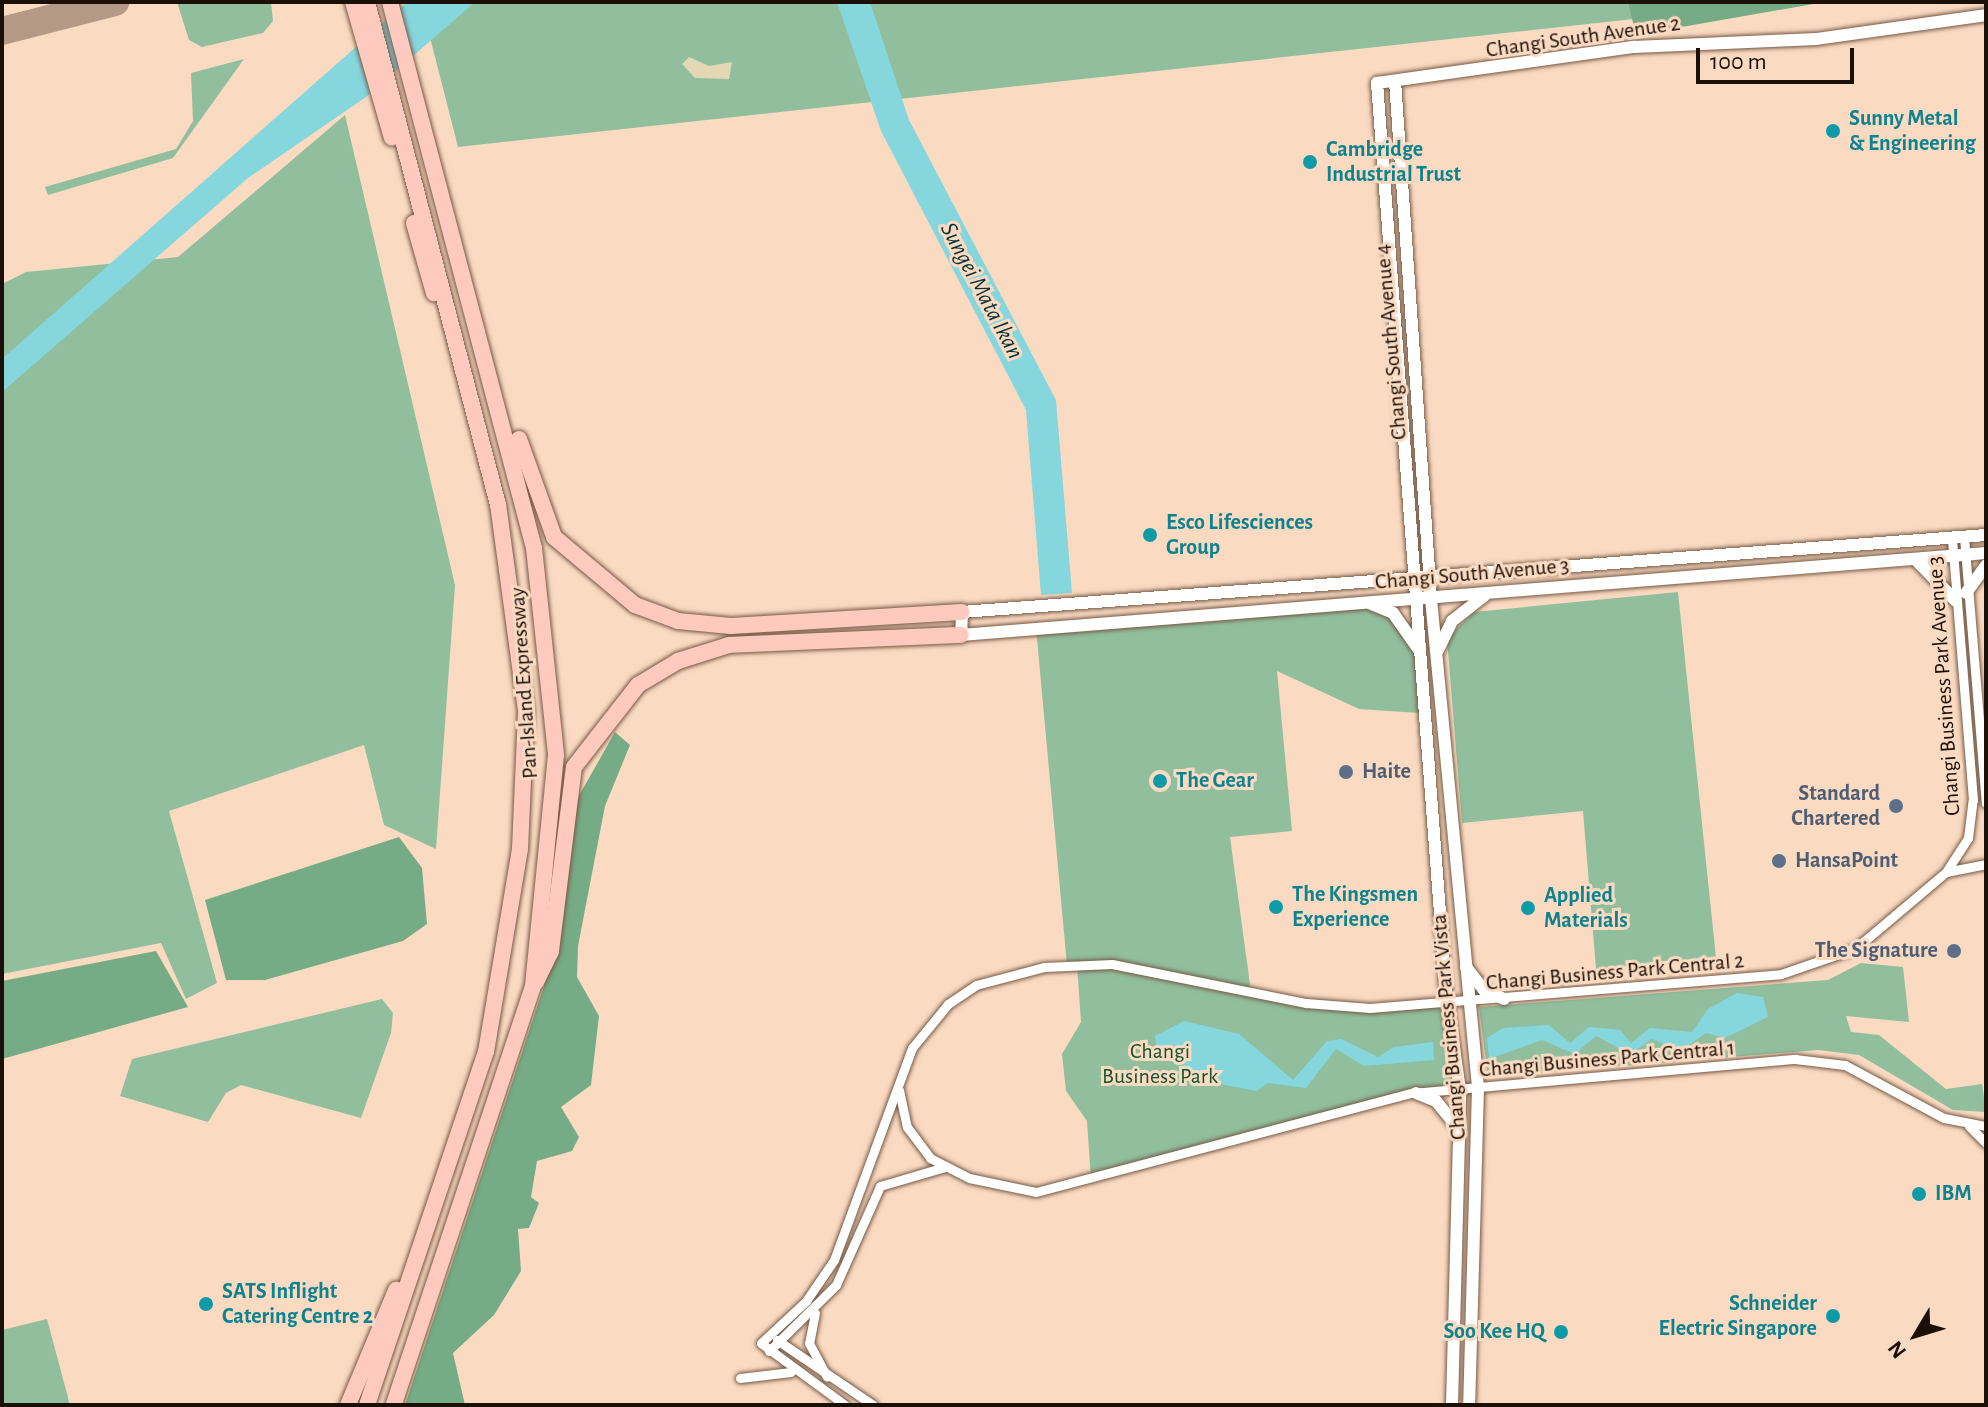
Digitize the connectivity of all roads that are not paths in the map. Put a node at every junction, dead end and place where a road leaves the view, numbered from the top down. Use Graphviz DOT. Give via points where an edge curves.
graph roads {
  1 [pos="353,2"];
  2 [pos="367,2"];
  3 [pos="390,3"];
  4 [pos="1986,15"];
  5 [pos="366,25"];
  6 [pos="1395,81"];
  7 [pos="1377,83"];
  8 [pos="505,418"];
  9 [pos="1986,535"];
  10 [pos="1958,537"];
  11 [pos="1986,553"];
  12 [pos="1959,556"];
  13 [pos="1915,559"];
  14 [pos="1986,565"];
  15 [pos="1430,581"];
  16 [pos="1415,582"];
  17 [pos="1492,593"];
  18 [pos="1961,597"];
  19 [pos="1416,599"];
  20 [pos="1431,599"];
  21 [pos="1362,603"];
  22 [pos="962,612"];
  23 [pos="961,635"];
  24 [pos="1420,653"];
  25 [pos="1436,657"];
  26 [pos="1986,803"];
  27 [pos="1986,864"];
  28 [pos="1946,872"];
  29 [pos="1465,965"];
  30 [pos="533,986"];
  31 [pos="1504,999"];
  32 [pos="1469,1003"];
  33 [pos="1448,1004"];
  34 [pos="898,1087"];
  35 [pos="1478,1088"];
  36 [pos="1460,1090"];
  37 [pos="1416,1093"];
  38 [pos="1969,1125"];
  39 [pos="1986,1126"];
  40 [pos="1462,1134"];
  41 [pos="1986,1143"];
  42 [pos="945,1167"];
  43 [pos="436,1201"];
  44 [pos="816,1310"];
  45 [pos="770,1334"];
  46 [pos="778,1342"];
  47 [pos="769,1351"];
  48 [pos="794,1373"];
  49 [pos="740,1378"];
  50 [pos="831,1383"];
  51 [pos="348,1405"];
  52 [pos="367,1405"];
  53 [pos="394,1405"];
  54 [pos="845,1405"];
  55 [pos="873,1405"];
  56 [pos="1452,1405"];
  57 [pos="1469,1405"];
  1 -- 5 [label="highway"];
  2 -- 5 [label="highway"];
  3 -- 8 [label="highway, Pan-Island Expressway"];
  4 -- 6 [label="main road, Changi South Avenue 2" via="1816,39 1634,47"];
  5 -- 43 [label="highway, Pan-Island Expressway" via="498,505 522,659 520,849 486,1052"];
  6 -- 7 [label="main road, Changi South Avenue 2"];
  6 -- 15 [label="main road, Changi South Avenue 4"];
  7 -- 16 [label="main road, Changi South Avenue 4"];
  8 -- 22 [label="highway" via="554,537 635,605 678,621 731,626"];
  8 -- 30 [label="highway, Pan-Island Expressway" via="536,563 556,755"];
  9 -- 10 [label="main road, Changi South Avenue 3"];
  10 -- 12 [label="street, Changi Business Park Avenue 3"];
  10 -- 15 [label="main road, Changi South Avenue 3"];
  11 -- 12 [label="main road, Changi South Avenue 3"];
  12 -- 13 [label="main road, Changi South Avenue 3"];
  12 -- 18 [label="street, Changi Business Park Avenue 3"];
  13 -- 17 [label="main road, Changi South Avenue 3"];
  13 -- 18 [label="main road"];
  14 -- 18 [label="main road"];
  15 -- 16 [label="main road, Changi South Avenue 3"];
  15 -- 20 [label="main road, Changi South Avenue 4"];
  16 -- 19 [label="main road, Changi South Avenue 4"];
  16 -- 22 [label="main road, Changi South Avenue 3"];
  17 -- 20 [label="main road, Changi South Avenue 3"];
  17 -- 25 [label="main road" via="1452,621"];
  18 -- 26 [label="street, Changi Business Park Avenue 3"];
  18 -- 28 [label="street, Changi Business Park Avenue 3" via="1973,800 1968,838"];
  19 -- 20 [label="main road, Changi South Avenue 3"];
  19 -- 21 [label="main road, Changi South Avenue 3"];
  19 -- 24 [label="main road, Changi Business Park Vista"];
  20 -- 25 [label="main road, Changi Business Park Vista"];
  21 -- 23 [label="main road, Changi South Avenue 3"];
  21 -- 24 [label="main road" via="1393,613"];
  22 -- 23 [label="main road"];
  23 -- 30 [label="highway" via="729,645 678,661 638,685 574,767 551,951"];
  24 -- 33 [label="main road, Changi Business Park Vista"];
  25 -- 29 [label="main road, Changi Business Park Vista"];
  27 -- 28 [label="street, Changi Business Park Central 2"];
  28 -- 31 [label="street, Changi Business Park Central 2" via="1872,937 1810,969"];
  29 -- 31 [label="main road" via="1476,984"];
  29 -- 32 [label="main road, Changi Business Park Vista"];
  30 -- 53 [label="highway, Pan-Island Expressway"];
  31 -- 32 [label="street, Changi Business Park Central 2"];
  32 -- 33 [label="street, Changi Business Park Central 2"];
  32 -- 35 [label="main road, Changi Business Park Vista"];
  33 -- 34 [label="street, Changi Business Park Central 2" via="1306,1003 1151,969 1044,967 997,976 959,995 912,1048"];
  33 -- 36 [label="main road, Changi Business Park Vista"];
  34 -- 42 [label="street, Changi Business Park Central 1" via="907,1127"];
  34 -- 45 [label="street, Changi Business Park Central 2" via="834,1260"];
  35 -- 36 [label="street, Changi Business Park Central 1"];
  35 -- 38 [label="street, Changi Business Park Central 1" via="1811,1059 1876,1076 1918,1105"];
  35 -- 57 [label="main road, Changi Business Park Vista"];
  36 -- 37 [label="street, Changi Business Park Central 1"];
  36 -- 40 [label="main road, Changi Business Park Vista"];
  37 -- 40 [label="main road" via="1440,1105"];
  37 -- 42 [label="street, Changi Business Park Central 1" via="1199,1146 1067,1189 1011,1190"];
  38 -- 39 [label="street, Changi Business Park Central 1"];
  38 -- 41 [label="street"];
  40 -- 56 [label="main road, Changi Business Park Vista"];
  42 -- 44 [label="street" via="889,1180 863,1220 836,1285"];
  43 -- 51 [label="highway"];
  43 -- 52 [label="highway, Pan-Island Expressway"];
  44 -- 46 [label="street"];
  44 -- 50 [label="street" via="809,1343"];
  45 -- 46 [label="street"];
  45 -- 47 [label="street, Changi Business Park Central 2" via="761,1343"];
  46 -- 47 [label="street"];
  46 -- 50 [label="street"];
  47 -- 48 [label="street"];
  48 -- 49 [label="street"];
  48 -- 54 [label="street"];
  50 -- 55 [label="street"];
}
